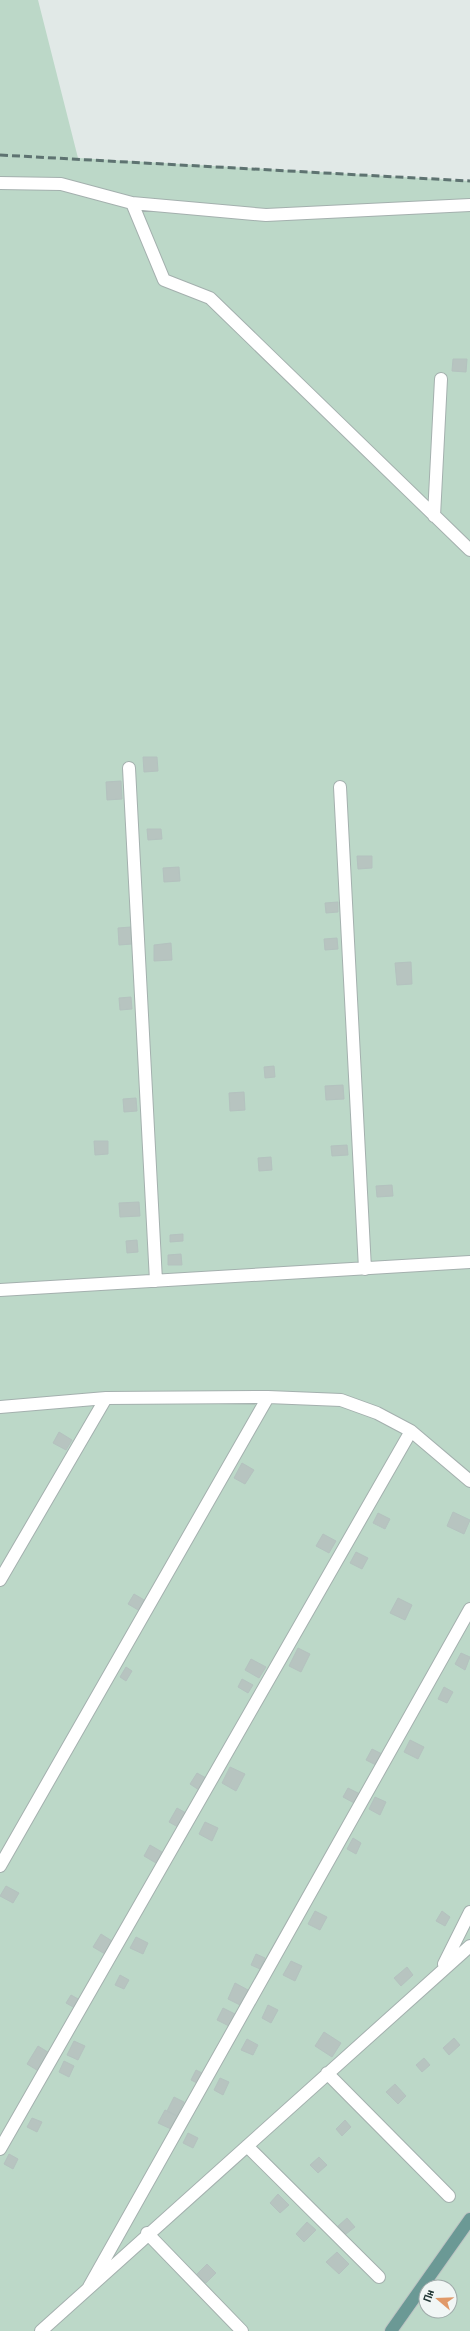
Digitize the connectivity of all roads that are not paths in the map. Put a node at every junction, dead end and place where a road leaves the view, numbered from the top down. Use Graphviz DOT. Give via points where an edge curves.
graph roads {
  1 [pos="0,183"];
  2 [pos="132,203"];
  3 [pos="470,205"];
  4 [pos="441,379"];
  5 [pos="434,516"];
  6 [pos="470,550"];
  7 [pos="129,768"];
  8 [pos="340,787"];
  9 [pos="470,1262"];
  10 [pos="365,1268"];
  11 [pos="156,1281"];
  12 [pos="0,1290"];
  13 [pos="268,1397"];
  14 [pos="106,1398"];
  15 [pos="0,1407"];
  16 [pos="411,1431"];
  17 [pos="470,1481"];
  18 [pos="0,1580"];
  19 [pos="470,1610"];
  20 [pos="0,1866"];
  21 [pos="470,1912"];
  22 [pos="470,1946"];
  23 [pos="441,1970"];
  24 [pos="327,2073"];
  25 [pos="247,2146"];
  26 [pos="0,2149"];
  27 [pos="450,2196"];
  28 [pos="470,2219"];
  29 [pos="148,2233"];
  30 [pos="379,2277"];
  31 [pos="89,2287"];
  32 [pos="47,2329"];
  33 [pos="242,2331"];
  34 [pos="391,2331"];
  1 -- 2 [label="lane" via="62,184"];
  2 -- 3 [label="lane" via="266,215"];
  2 -- 5 [label="lane" via="164,280 210,298"];
  4 -- 5 [label="lane"];
  5 -- 6 [label="lane"];
  7 -- 11 [label="lane"];
  8 -- 10 [label="lane"];
  9 -- 10 [label="lane"];
  10 -- 11 [label="lane"];
  11 -- 12 [label="lane"];
  13 -- 14 [label="lane"];
  13 -- 16 [label="lane" via="341,1400 377,1413"];
  13 -- 20 [label="lane"];
  14 -- 15 [label="lane"];
  14 -- 18 [label="lane"];
  16 -- 17 [label="lane"];
  16 -- 26 [label="lane"];
  19 -- 31 [label="lane"];
  21 -- 23 [label="lane"];
  22 -- 23 [label="lane"];
  23 -- 24 [label="lane"];
  24 -- 25 [label="lane"];
  24 -- 27 [label="lane"];
  25 -- 29 [label="lane"];
  25 -- 30 [label="lane"];
  28 -- 34 [label="main road"];
  29 -- 31 [label="lane"];
  29 -- 33 [label="lane"];
  31 -- 32 [label="lane"];
}
